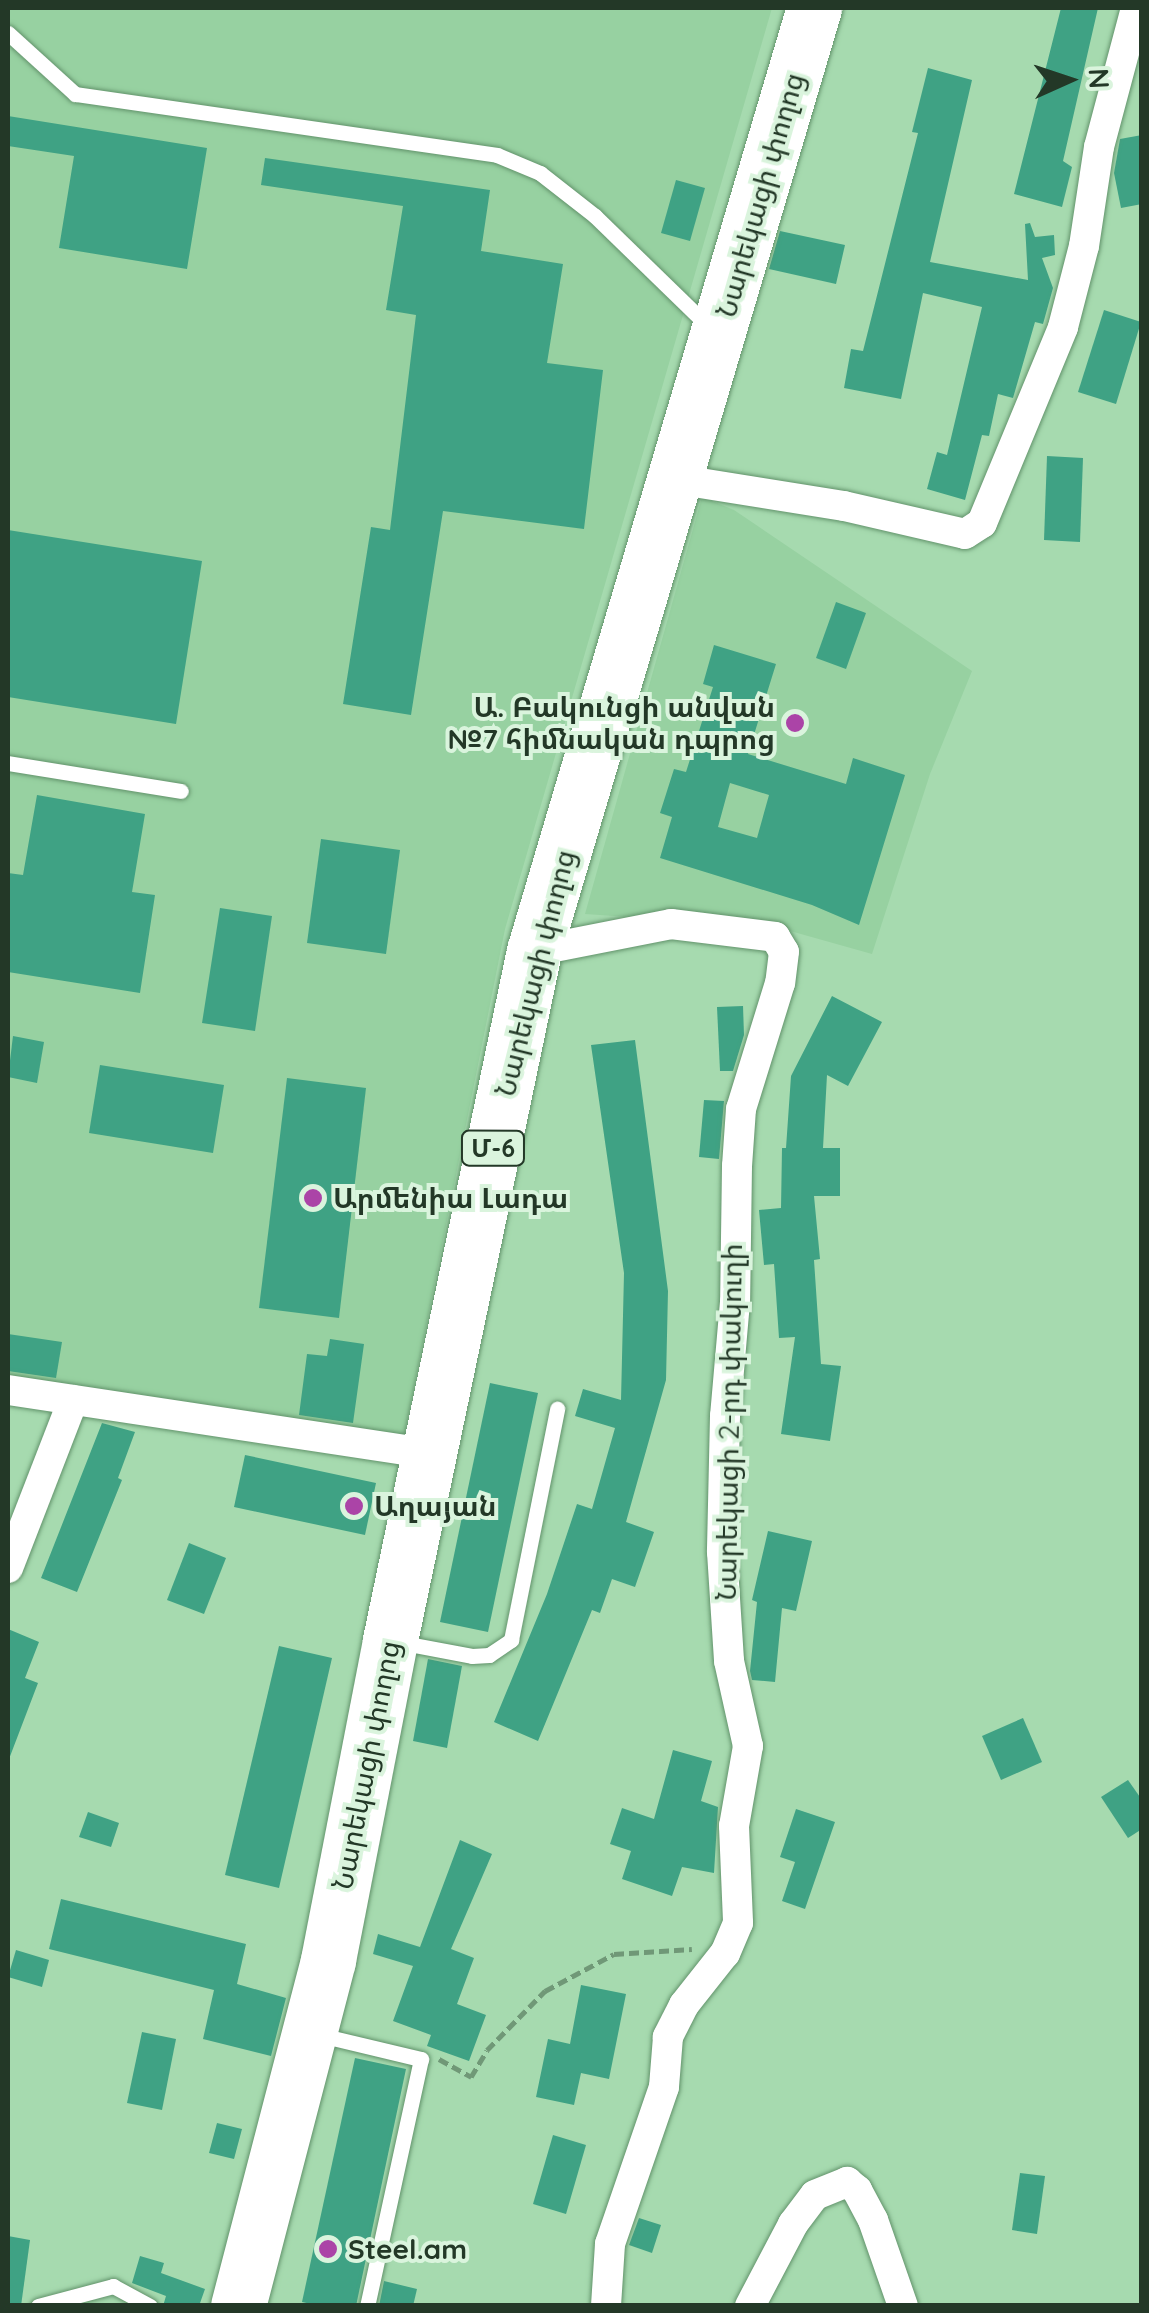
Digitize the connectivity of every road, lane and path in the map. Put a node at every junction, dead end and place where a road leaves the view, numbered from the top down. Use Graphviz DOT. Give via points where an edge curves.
graph roads {
  1 [pos="814,8"];
  2 [pos="1136,8"];
  3 [pos="8,33"];
  4 [pos="719,337"];
  5 [pos="676,478"];
  6 [pos="8,763"];
  7 [pos="181,791"];
  8 [pos="534,951"];
  9 [pos="8,1390"];
  10 [pos="73,1400"];
  11 [pos="557,1409"];
  12 [pos="429,1454"];
  13 [pos="8,1568"];
  14 [pos="390,1640"];
  15 [pos="682,1951"];
  16 [pos="309,2032"];
  17 [pos="440,2059"];
  18 [pos="245,2302"];
  19 [pos="38,2306"];
  20 [pos="150,2306"];
  21 [pos="367,2306"];
  22 [pos="606,2306"];
  23 [pos="750,2306"];
  24 [pos="903,2306"];
  1 -- 4 [label="highway, Նարեկացի փողոց / Մ-6"];
  2 -- 5 [label="street" via="1062,327 982,523 965,534"];
  3 -- 4 [label="lane" via="75,94 497,154 540,173 594,216"];
  4 -- 5 [label="highway, Նարեկացի փողոց / Մ-6"];
  5 -- 8 [label="highway, Նարեկացի փողոց / Մ-6"];
  6 -- 7 [label="lane"];
  8 -- 12 [label="highway, Նարեկացի փողոց / Մ-6"];
  8 -- 22 [label="street, Նարեկացի 2-րդ փակուղի" via="672,924 775,937 784,952 741,1109 725,1416 722,1552 729,1662 748,1746 734,1826 738,1923 668,2037 664,2087 610,2244"];
  9 -- 10 [label="street"];
  10 -- 12 [label="street"];
  10 -- 13 [label="street"];
  11 -- 14 [label="lane" via="512,1640 490,1655 472,1656"];
  12 -- 14 [label="highway, Նարեկացի փողոց / Մ-6"];
  14 -- 16 [label="highway, Նարեկացի փողոց / Մ-6"];
  15 -- 17 [label="path" via="614,1954 545,1991 487,2050 471,2077"];
  16 -- 18 [label="highway, Նարեկացի փողոց / Մ-6"];
  16 -- 21 [label="lane" via="420,2058"];
  19 -- 20 [label="lane" via="114,2286"];
  23 -- 24 [label="street" via="815,2194 847,2182 874,2220"];
}
